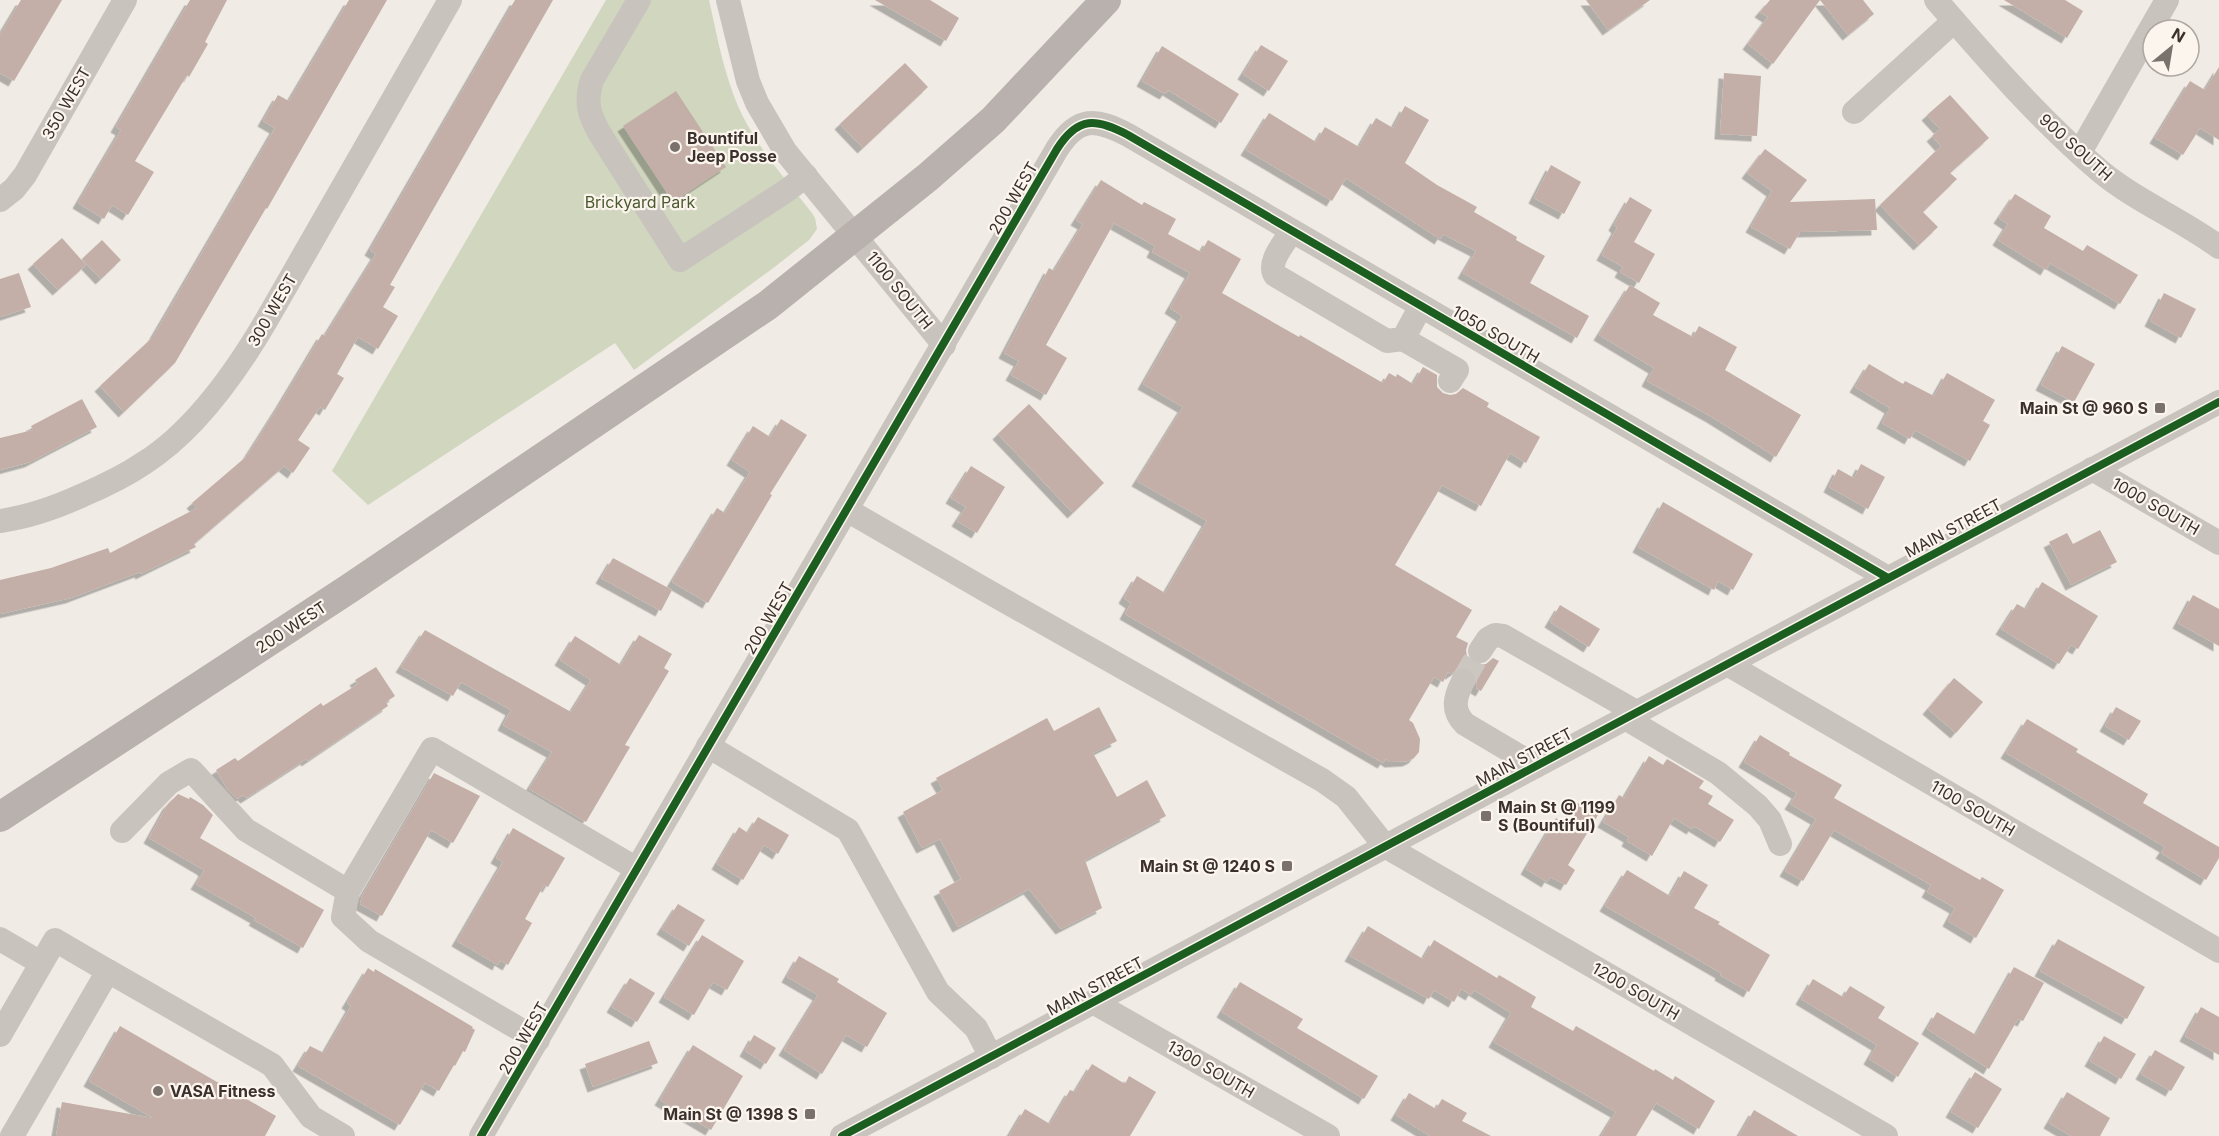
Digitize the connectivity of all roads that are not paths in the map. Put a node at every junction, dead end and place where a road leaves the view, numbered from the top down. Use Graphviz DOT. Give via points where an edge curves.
graph roads {
  1 [pos="125,0"];
  2 [pos="450,0"];
  3 [pos="639,0"];
  4 [pos="728,0"];
  5 [pos="1106,0"];
  6 [pos="1936,0"];
  7 [pos="2167,0"];
  8 [pos="1954,21"];
  9 [pos="1854,112"];
  10 [pos="1088,124"];
  11 [pos="2080,153"];
  12 [pos="806,176"];
  13 [pos="0,200"];
  14 [pos="1292,231"];
  15 [pos="856,236"];
  16 [pos="2219,247"];
  17 [pos="1421,306"];
  18 [pos="1402,339"];
  19 [pos="944,345"];
  20 [pos="1450,381"];
  21 [pos="2219,402"];
  22 [pos="2092,469"];
  23 [pos="847,510"];
  24 [pos="0,521"];
  25 [pos="2219,543"];
  26 [pos="1888,578"];
  27 [pos="1480,651"];
  28 [pos="1727,664"];
  29 [pos="1463,681"];
  30 [pos="1631,715"];
  31 [pos="708,746"];
  32 [pos="1536,766"];
  33 [pos="0,817"];
  34 [pos="122,831"];
  35 [pos="1780,844"];
  36 [pos="1385,846"];
  37 [pos="637,869"];
  38 [pos="348,891"];
  39 [pos="0,939"];
  40 [pos="2219,951"];
  41 [pos="41,963"];
  42 [pos="108,971"];
  43 [pos="1093,1002"];
  44 [pos="0,1035"];
  45 [pos="538,1040"];
  46 [pos="991,1057"];
  47 [pos="306,1127"];
  48 [pos="12,1136"];
  49 [pos="344,1136"];
  50 [pos="482,1136"];
  51 [pos="842,1136"];
  52 [pos="1328,1136"];
  53 [pos="1886,1136"];
  1 -- 13 [label="street, 350 WEST" via="25,174"];
  2 -- 24 [label="street, 300 WEST" via="256,338 211,401 146,462 63,504"];
  3 -- 12 [label="street" via="592,80 588,107 590,118 681,260"];
  4 -- 12 [label="street" via="757,103 785,151"];
  5 -- 15 [label="main road, 200 WEST" via="993,120"];
  6 -- 8 [label="street, 900 SOUTH"];
  7 -- 11 [label="street"];
  8 -- 9 [label="street"];
  8 -- 11 [label="street, 900 SOUTH"];
  10 -- 14 [label="street, 1050 SOUTH" via="1101,122 1112,126"];
  10 -- 19 [label="street, 200 WEST" via="1069,133 1057,149"];
  11 -- 16 [label="street, 900 SOUTH" via="2127,191"];
  12 -- 15 [label="street"];
  14 -- 17 [label="street, 1050 SOUTH"];
  14 -- 18 [label="street" via="1273,263 1275,275 1387,341"];
  15 -- 19 [label="street, 1100 SOUTH"];
  15 -- 33 [label="main road, 200 WEST" via="701,352"];
  17 -- 18 [label="street"];
  17 -- 26 [label="street, 1050 SOUTH"];
  18 -- 20 [label="street" via="1456,370"];
  19 -- 23 [label="street, 200 WEST"];
  21 -- 22 [label="street, MAIN STREET"];
  22 -- 25 [label="street, 1000 SOUTH"];
  22 -- 26 [label="street, MAIN STREET"];
  23 -- 31 [label="street, 200 WEST"];
  23 -- 36 [label="street" via="1322,780 1346,797"];
  26 -- 28 [label="street, MAIN STREET"];
  27 -- 30 [label="street" via="1488,639 1503,636"];
  28 -- 30 [label="street, MAIN STREET"];
  28 -- 40 [label="street, 1100 SOUTH"];
  29 -- 32 [label="street" via="1455,700 1458,717"];
  30 -- 32 [label="street, MAIN STREET"];
  30 -- 35 [label="street" via="1718,773 1758,806 1770,820"];
  31 -- 37 [label="street, 200 WEST"];
  31 -- 46 [label="street" via="848,830 938,992 976,1028"];
  32 -- 36 [label="street, MAIN STREET"];
  34 -- 38 [label="street" via="170,783 191,770 246,830"];
  36 -- 43 [label="street, MAIN STREET"];
  36 -- 53 [label="street, 1200 SOUTH"];
  37 -- 38 [label="street" via="432,749"];
  37 -- 45 [label="street, 200 WEST"];
  38 -- 45 [label="street" via="343,917 369,941"];
  39 -- 41 [label="street"];
  41 -- 42 [label="street" via="54,940"];
  41 -- 44 [label="street"];
  42 -- 47 [label="street" via="272,1065"];
  42 -- 48 [label="street"];
  43 -- 46 [label="street, MAIN STREET"];
  43 -- 52 [label="street, 1300 SOUTH"];
  45 -- 50 [label="street, 200 WEST"];
  46 -- 51 [label="street, MAIN STREET"];
  47 -- 49 [label="street"];
}
